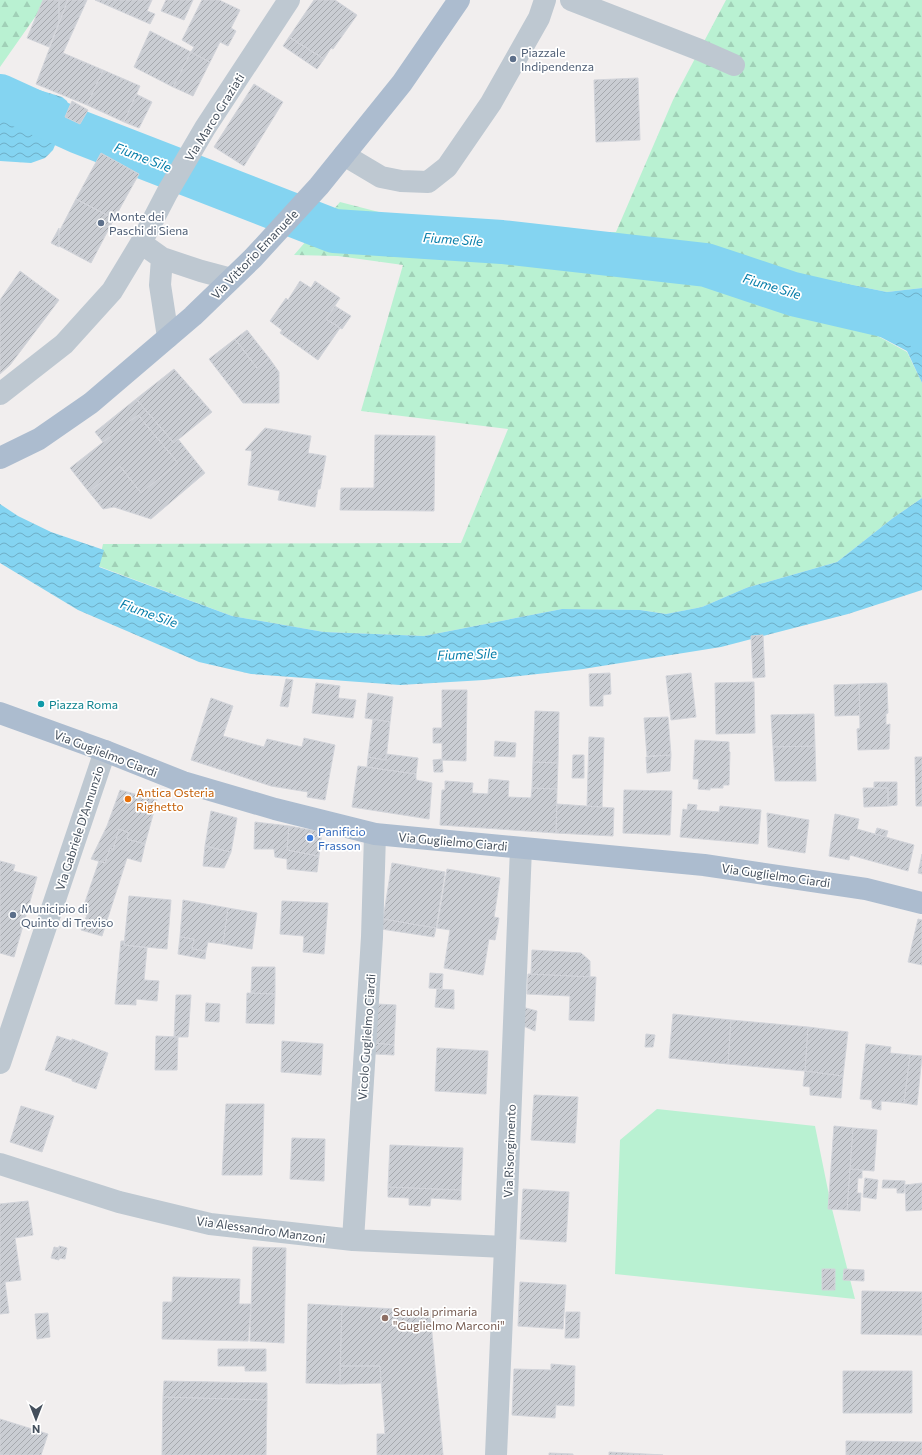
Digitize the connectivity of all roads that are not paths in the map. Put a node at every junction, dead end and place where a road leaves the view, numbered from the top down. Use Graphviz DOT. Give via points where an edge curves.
graph roads {
  1 [pos="289,0"];
  2 [pos="459,0"];
  3 [pos="545,0"];
  4 [pos="571,0"];
  5 [pos="734,65"];
  6 [pos="344,155"];
  7 [pos="141,243"];
  8 [pos="162,258"];
  9 [pos="231,279"];
  10 [pos="168,337"];
  11 [pos="0,394"];
  12 [pos="0,458"];
  13 [pos="0,714"];
  14 [pos="105,752"];
  15 [pos="374,834"];
  16 [pos="521,848"];
  17 [pos="922,903"];
  18 [pos="0,1063"];
  19 [pos="0,1164"];
  20 [pos="353,1240"];
  21 [pos="506,1247"];
  22 [pos="496,1455"];
  1 -- 7 [label="street, Via Marco Graziati" via="205,128"];
  2 -- 6 [label="main road, Via Vittorio Emanuele" via="402,83"];
  3 -- 6 [label="street" via="539,18 491,103 447,167 428,182 381,177"];
  4 -- 5 [label="street"];
  6 -- 9 [label="main road, Via Vittorio Emanuele" via="269,241"];
  7 -- 8 [label="street"];
  7 -- 11 [label="street, Via Marco Graziati" via="112,291 64,344"];
  8 -- 9 [label="street"];
  8 -- 10 [label="street" via="160,285"];
  9 -- 10 [label="main road, Via Vittorio Emanuele"];
  10 -- 12 [label="main road, Via Vittorio Emanuele" via="91,403 39,439"];
  13 -- 14 [label="main road, Via Guglielmo Ciardi"];
  14 -- 15 [label="main road, Via Guglielmo Ciardi" via="183,782"];
  14 -- 18 [label="street, Via Gabriele D'Annunzio"];
  15 -- 16 [label="main road, Via Guglielmo Ciardi"];
  15 -- 20 [label="street, Vicolo Guglielmo Ciardi" via="372,936"];
  16 -- 17 [label="main road, Via Guglielmo Ciardi" via="704,865 866,889"];
  16 -- 21 [label="street, Via Risorgimento"];
  19 -- 20 [label="street, Via Alessandro Manzoni" via="119,1202 210,1224"];
  20 -- 21 [label="street, Via Alessandro Manzoni"];
  21 -- 22 [label="street, Via Risorgimento"];
}
